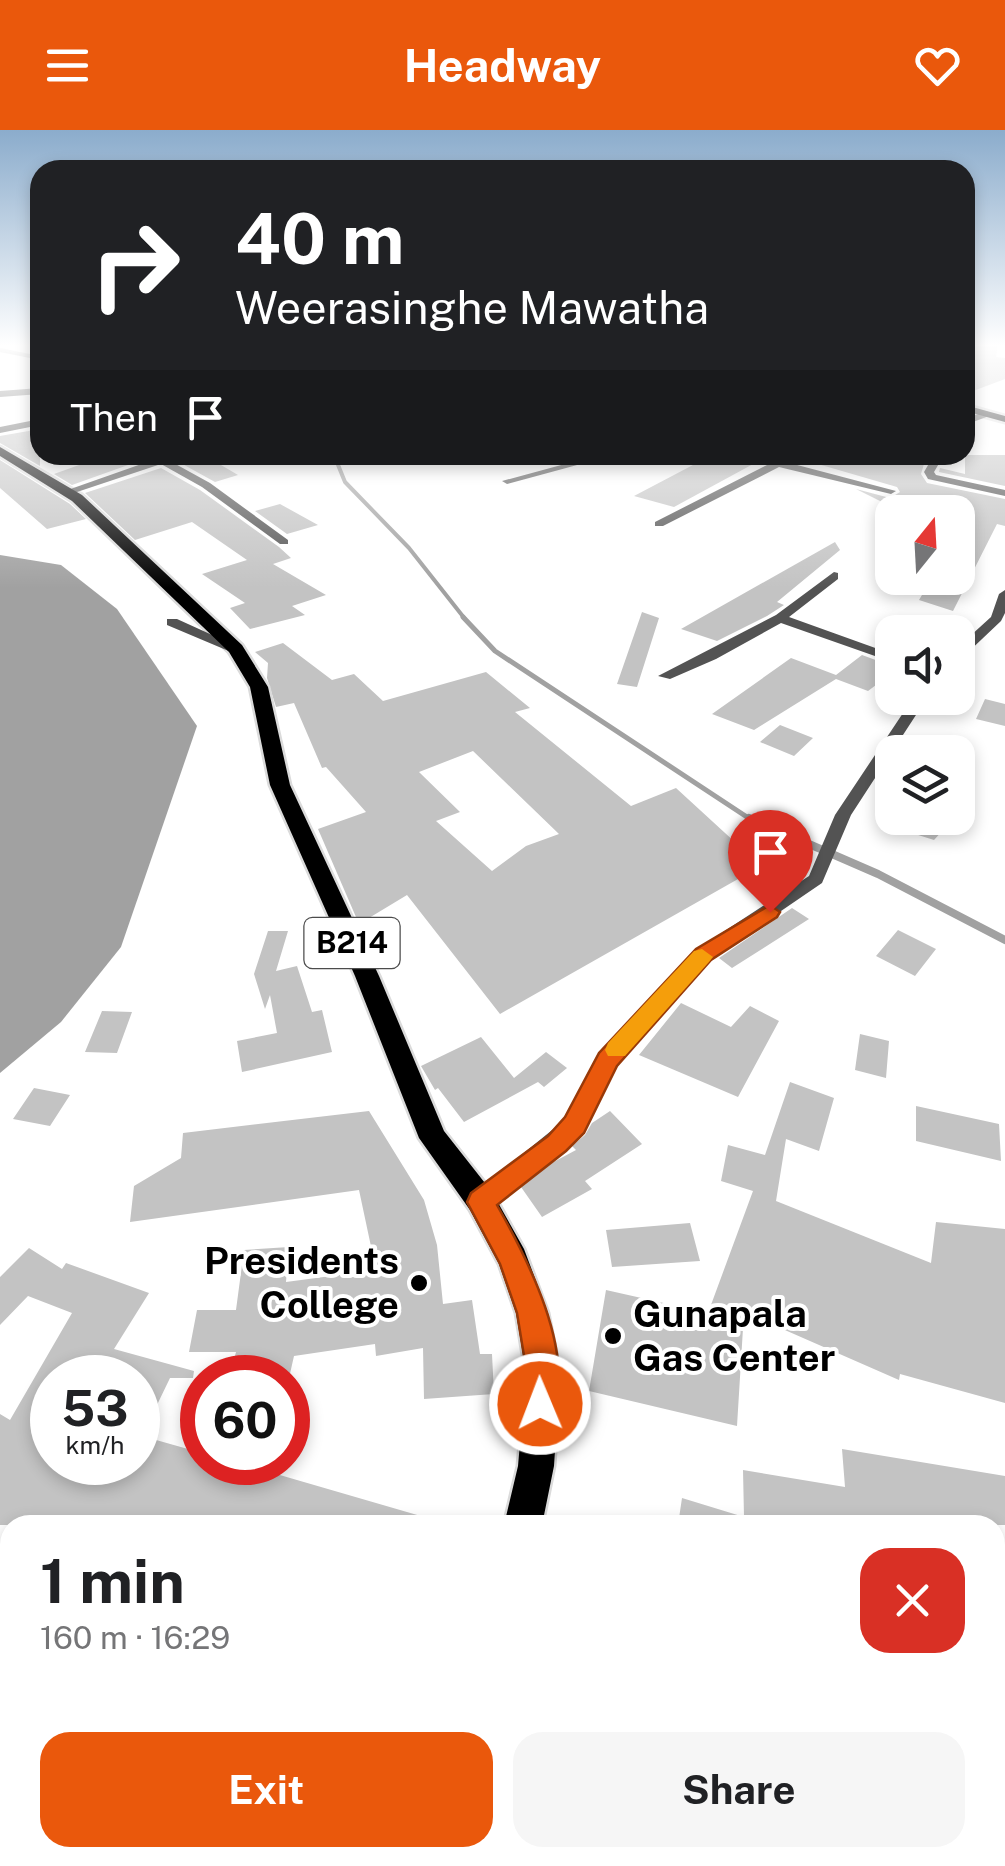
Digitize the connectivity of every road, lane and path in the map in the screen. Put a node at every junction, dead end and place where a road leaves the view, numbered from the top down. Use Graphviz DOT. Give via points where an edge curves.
graph roads {
  1 [pos="0,450"];
  2 [pos="151,465"];
  3 [pos="170,465"];
  4 [pos="570,465"];
  5 [pos="775,465"];
  6 [pos="780,465"];
  7 [pos="933,465"];
  8 [pos="507,481"];
  9 [pos="892,491"];
  10 [pos="68,492"];
  11 [pos="1005,493"];
  12 [pos="659,524"];
  13 [pos="284,542"];
  14 [pos="834,576"];
  15 [pos="1005,594"];
  16 [pos="780,618"];
  17 [pos="172,622"];
  18 [pos="975,638"];
  19 [pos="236,649"];
  20 [pos="875,652"];
  21 [pos="665,676"];
  22 [pos="909,715"];
  23 [pos="481,1202"];
  24 [pos="526,1515"];
  1 -- 10 [label="main road, B214"];
  2 -- 10 [label="street"];
  3 -- 13 [label="street"];
  4 -- 8 [label="street"];
  5 -- 12 [label="street"];
  6 -- 9 [label="street" via="821,480"];
  7 -- 11 [label="street" via="932,482"];
  10 -- 19 [label="main road, B214"];
  14 -- 16 [label="street"];
  15 -- 18 [label="street" via="997,618"];
  16 -- 20 [label="street"];
  16 -- 21 [label="street"];
  17 -- 19 [label="street"];
  19 -- 23 [label="main road, B214" via="258,687 280,784 433,1138"];
  22 -- 23 [label="street" via="843,815 816,880 704,954 608,1060 557,1144"];
  23 -- 24 [label="main road, B214" via="526,1295 543,1374"];
}
